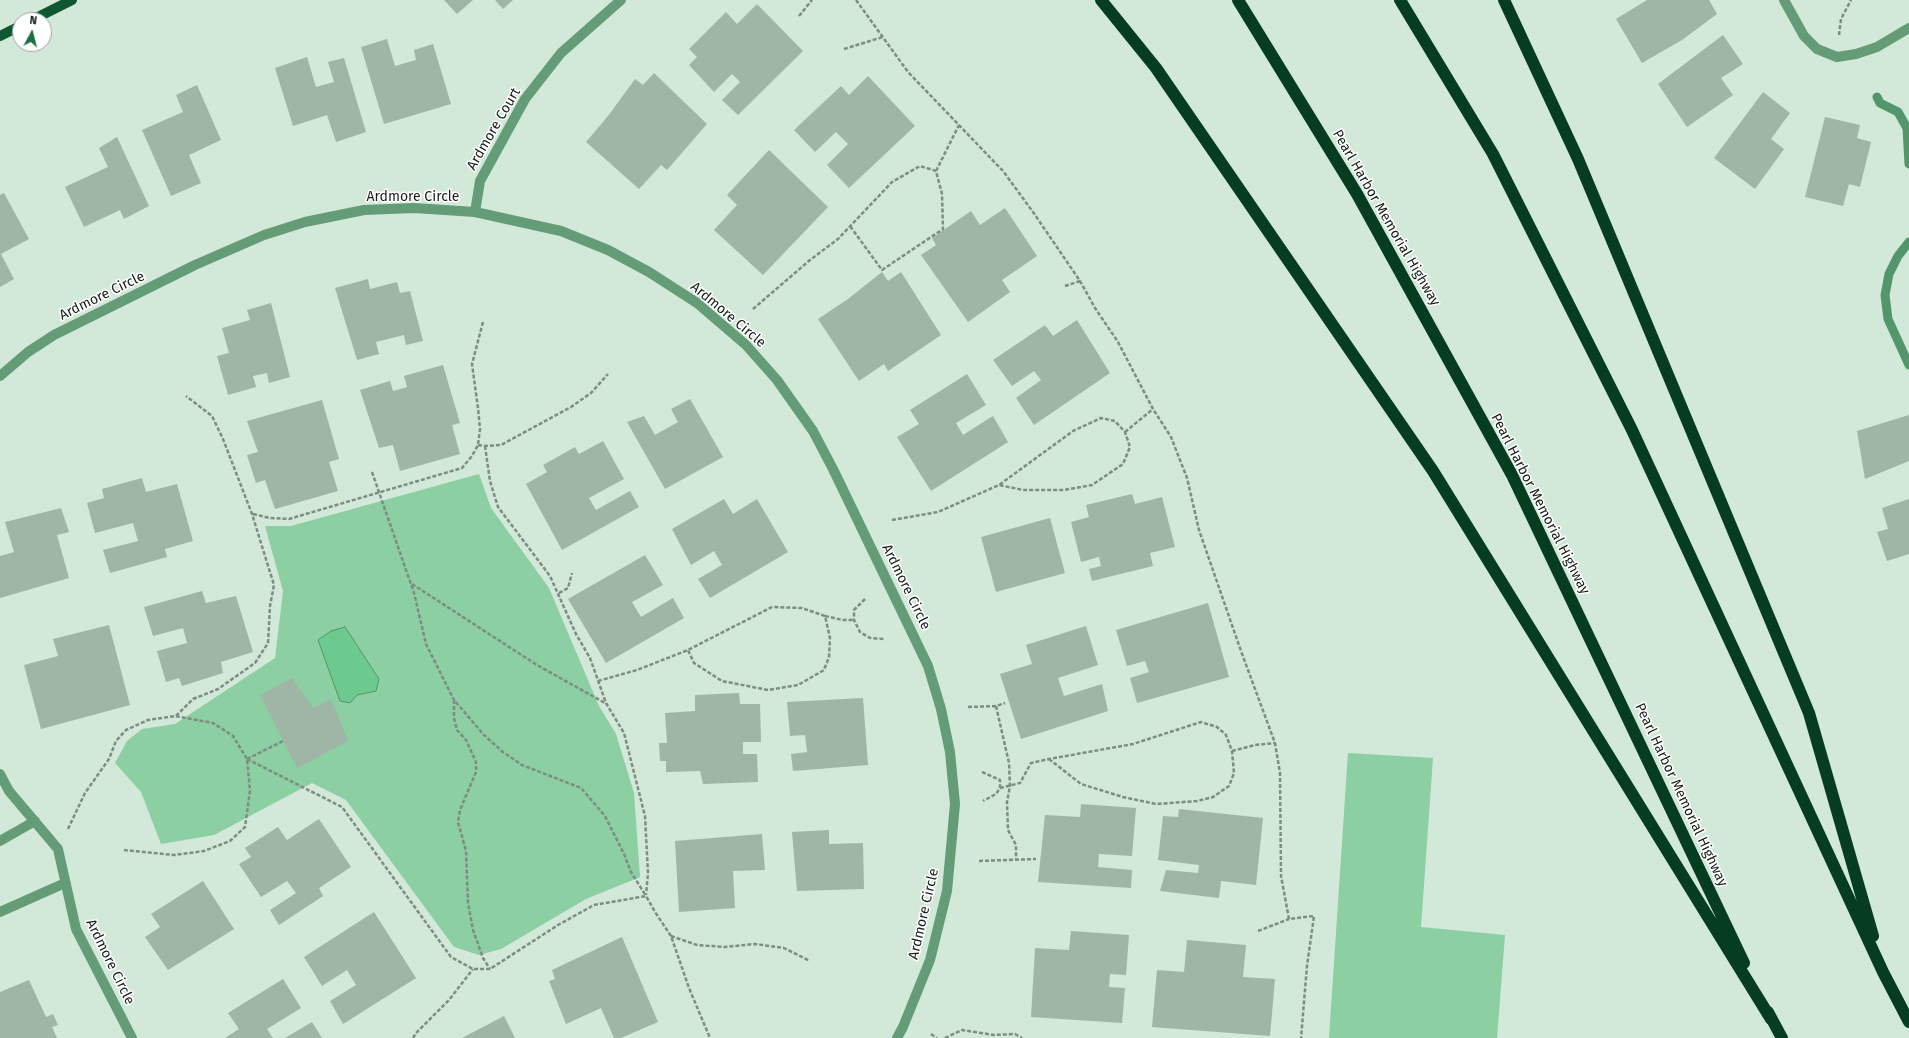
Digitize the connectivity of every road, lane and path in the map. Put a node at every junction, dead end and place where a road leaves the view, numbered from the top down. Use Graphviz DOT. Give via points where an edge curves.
graph roads {
  1 [pos="72,0"];
  2 [pos="621,0"];
  3 [pos="812,0"];
  4 [pos="856,0"];
  5 [pos="1101,0"];
  6 [pos="1238,0"];
  7 [pos="1400,0"];
  8 [pos="1504,0"];
  9 [pos="1784,0"];
  10 [pos="1851,0"];
  11 [pos="48,12"];
  12 [pos="799,16"];
  13 [pos="1909,28"];
  14 [pos="12,30"];
  15 [pos="0,36"];
  16 [pos="883,37"];
  17 [pos="844,49"];
  18 [pos="1837,57"];
  19 [pos="959,125"];
  20 [pos="936,171"];
  21 [pos="475,212"];
  22 [pos="850,226"];
  23 [pos="1080,281"];
  24 [pos="1065,286"];
  25 [pos="753,309"];
  26 [pos="483,322"];
  27 [pos="608,374"];
  28 [pos="0,376"];
  29 [pos="186,396"];
  30 [pos="1153,409"];
  31 [pos="1125,432"];
  32 [pos="478,444"];
  33 [pos="485,446"];
  34 [pos="372,472"];
  35 [pos="1000,485"];
  36 [pos="378,493"];
  37 [pos="252,514"];
  38 [pos="892,520"];
  39 [pos="572,573"];
  40 [pos="411,584"];
  41 [pos="559,593"];
  42 [pos="865,599"];
  43 [pos="825,616"];
  44 [pos="854,620"];
  45 [pos="885,639"];
  46 [pos="688,650"];
  47 [pos="598,681"];
  48 [pos="454,700"];
  49 [pos="606,703"];
  50 [pos="1005,703"];
  51 [pos="996,706"];
  52 [pos="968,707"];
  53 [pos="175,716"];
  54 [pos="283,741"];
  55 [pos="1275,743"];
  56 [pos="1232,751"];
  57 [pos="247,759"];
  58 [pos="1049,759"];
  59 [pos="982,772"];
  60 [pos="0,774"];
  61 [pos="1010,786"];
  62 [pos="1000,788"];
  63 [pos="982,801"];
  64 [pos="35,821"];
  65 [pos="0,841"];
  66 [pos="58,849"];
  67 [pos="124,850"];
  68 [pos="1016,859"];
  69 [pos="1036,859"];
  70 [pos="979,861"];
  71 [pos="65,883"];
  72 [pos="646,896"];
  73 [pos="0,912"];
  74 [pos="1289,919"];
  75 [pos="1258,931"];
  76 [pos="671,936"];
  77 [pos="810,961"];
  78 [pos="473,969"];
  79 [pos="490,969"];
  80 [pos="1883,972"];
  81 [pos="1771,1019"];
  82 [pos="1909,1022"];
  83 [pos="931,1034"];
  84 [pos="132,1038"];
  85 [pos="413,1038"];
  86 [pos="710,1038"];
  87 [pos="896,1038"];
  88 [pos="937,1038"];
  89 [pos="945,1038"];
  90 [pos="1022,1038"];
  91 [pos="1301,1038"];
  92 [pos="1782,1038"];
  1 -- 11 [label="main road"];
  2 -- 21 [label="street, Ardmore Court" via="561,53 525,99 480,181"];
  3 -- 12 [label="path"];
  4 -- 16 [label="path"];
  5 -- 81 [label="highway" via="1156,68 1433,471"];
  6 -- 81 [label="highway, Pearl Harbor Memorial Highway" via="1358,194 1512,475"];
  7 -- 80 [label="highway" via="1492,154 1628,423"];
  8 -- 80 [label="highway" via="1578,159 1809,713"];
  9 -- 18 [label="street" via="1804,36 1817,49"];
  10 -- 18 [label="path" via="1841,19"];
  13 -- 18 [label="street" via="1877,46 1856,54"];
  14 -- 15 [label="main road"];
  16 -- 17 [label="path"];
  16 -- 19 [label="path" via="908,72"];
  19 -- 20 [label="path"];
  19 -- 23 [label="path" via="1003,171"];
  20 -- 22 [label="path" via="920,166 892,182"];
  20 -- 22 [label="path" via="942,194 943,229 882,270"];
  21 -- 28 [label="street, Ardmore Circle" via="414,208 364,210 305,222 264,235 54,335 28,352"];
  21 -- 87 [label="street, Ardmore Circle" via="561,231 608,250 649,272 697,303 746,345 777,380 813,430 833,469 928,666 941,708 950,752 955,804 947,891 930,960"];
  22 -- 25 [label="path" via="838,239"];
  23 -- 24 [label="path"];
  23 -- 30 [label="path" via="1118,342"];
  26 -- 32 [label="path" via="472,364 480,430"];
  27 -- 33 [label="path" via="591,393 571,407 501,445"];
  29 -- 37 [label="path" via="212,416"];
  30 -- 31 [label="path"];
  30 -- 55 [label="path" via="1171,437 1187,478 1199,530"];
  31 -- 35 [label="path" via="1115,421 1101,418 1073,431"];
  31 -- 35 [label="path" via="1130,447 1124,464 1092,485 1064,490 1023,490"];
  32 -- 33 [label="path"];
  32 -- 36 [label="path" via="462,468"];
  33 -- 41 [label="path" via="490,481 498,507 550,576"];
  34 -- 36 [label="path"];
  35 -- 38 [label="path" via="938,512"];
  36 -- 37 [label="path" via="289,519"];
  36 -- 40 [label="path"];
  37 -- 53 [label="path" via="274,585 268,643 255,663 218,689 193,699"];
  39 -- 41 [label="path" via="568,588"];
  40 -- 48 [label="path" via="426,644"];
  40 -- 49 [label="path" via="537,665"];
  41 -- 47 [label="path" via="576,634 590,658"];
  42 -- 44 [label="path" via="854,610"];
  43 -- 44 [label="path"];
  43 -- 46 [label="path" via="802,608 772,606"];
  43 -- 46 [label="path" via="830,638 829,657 824,670 798,685 768,690 722,681 694,663"];
  44 -- 45 [label="path" via="860,632 870,638"];
  46 -- 47 [label="path" via="637,670"];
  47 -- 49 [label="path"];
  48 -- 72 [label="path" via="484,735 503,752 522,765 581,788 605,816 630,872"];
  48 -- 79 [label="path" via="457,730 466,740 476,762 476,772 460,810 458,822 466,851 468,903 473,930 483,958"];
  49 -- 72 [label="path" via="624,733 645,816 648,873"];
  50 -- 51 [label="path"];
  51 -- 52 [label="path"];
  51 -- 61 [label="path" via="1009,763"];
  53 -- 57 [label="path" via="213,723 233,736"];
  53 -- 66 [label="path" via="148,720 126,730 116,741 109,759 85,793"];
  54 -- 57 [label="path"];
  55 -- 56 [label="path"];
  55 -- 74 [label="path" via="1280,773 1281,876"];
  56 -- 58 [label="path" via="1226,735 1216,727 1201,722 1133,744"];
  56 -- 58 [label="path" via="1234,773 1229,786 1213,797 1197,801 1156,804 1081,784"];
  57 -- 67 [label="path" via="250,791 245,827 230,841 204,851 174,855"];
  57 -- 78 [label="path" via="342,807 451,957"];
  58 -- 61 [label="path" via="1031,763 1020,783"];
  59 -- 62 [label="path" via="1000,780"];
  60 -- 64 [label="street, Ardmore Circle" via="9,792"];
  61 -- 62 [label="path"];
  61 -- 68 [label="path" via="1007,802 1008,830 1016,845"];
  62 -- 63 [label="path" via="996,794"];
  64 -- 65 [label="street"];
  64 -- 66 [label="street, Ardmore Circle"];
  66 -- 71 [label="street, Ardmore Circle"];
  68 -- 69 [label="path"];
  68 -- 70 [label="path"];
  71 -- 73 [label="street"];
  71 -- 84 [label="street, Ardmore Circle" via="76,929"];
  72 -- 76 [label="path"];
  72 -- 79 [label="path" via="594,905"];
  74 -- 75 [label="path"];
  74 -- 91 [label="path" via="1314,916"];
  76 -- 77 [label="path" via="697,945 724,947 755,944 784,948"];
  76 -- 86 [label="path"];
  78 -- 79 [label="path"];
  78 -- 85 [label="path" via="449,1000"];
  80 -- 82 [label="highway"];
  81 -- 92 [label="highway, Pearl Harbor Memorial Highway"];
  83 -- 88 [label="path"];
  89 -- 90 [label="path" via="962,1030 994,1035 1014,1034"];
}
